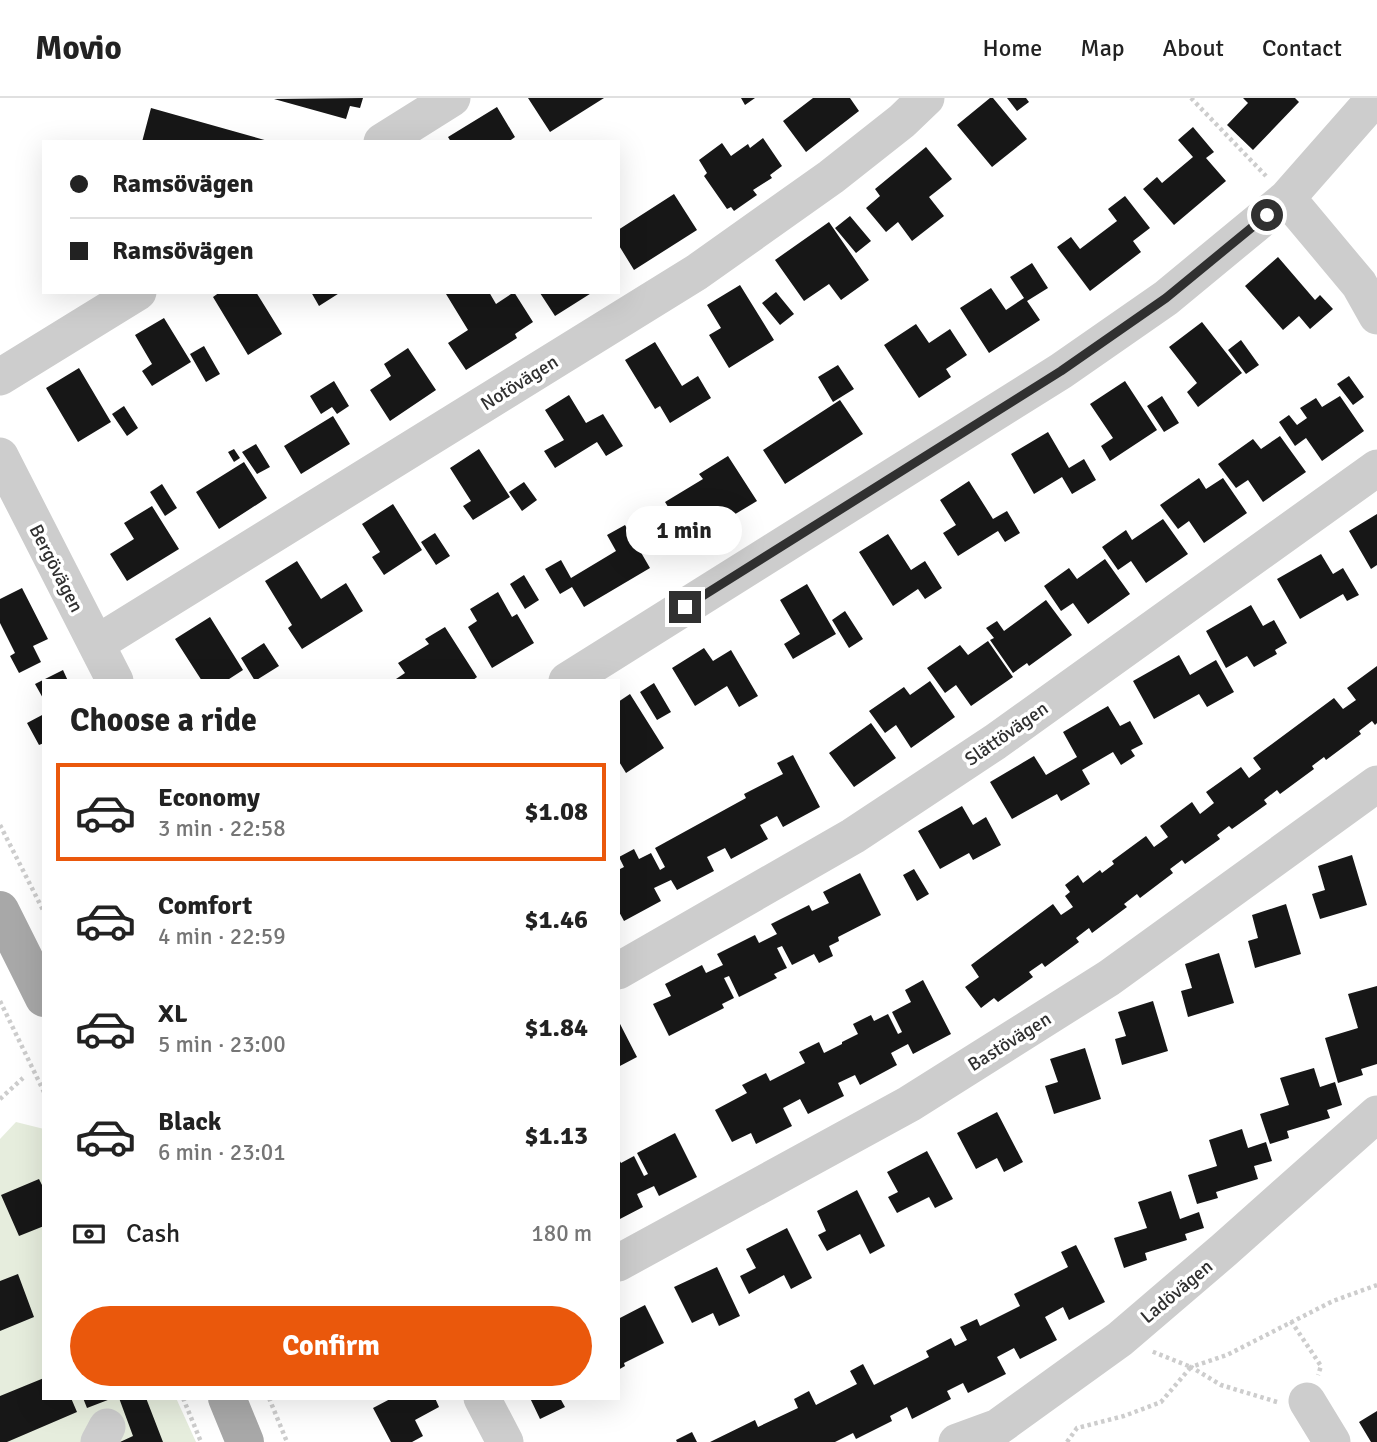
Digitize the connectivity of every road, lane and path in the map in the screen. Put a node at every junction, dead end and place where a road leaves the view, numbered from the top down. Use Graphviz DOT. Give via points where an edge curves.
graph roads {
  1 [pos="452,98"];
  2 [pos="926,98"];
  3 [pos="1191,98"];
  4 [pos="1375,98"];
  5 [pos="385,140"];
  6 [pos="1287,198"];
  7 [pos="135,294"];
  8 [pos="1377,316"];
  9 [pos="0,377"];
  10 [pos="0,456"];
  11 [pos="1377,468"];
  12 [pos="96,644"];
  13 [pos="114,679"];
  14 [pos="570,679"];
  15 [pos="1377,784"];
  16 [pos="0,825"];
  17 [pos="42,908"];
  18 [pos="0,909"];
  19 [pos="620,970"];
  20 [pos="42,994"];
  21 [pos="0,1001"];
  22 [pos="23,1078"];
  23 [pos="42,1088"];
  24 [pos="0,1099"];
  25 [pos="1377,1114"];
  26 [pos="620,1262"];
  27 [pos="1377,1285"];
  28 [pos="1291,1321"];
  29 [pos="1120,1339"];
  30 [pos="1192,1367"];
  31 [pos="184,1400"];
  32 [pos="228,1400"];
  33 [pos="270,1400"];
  34 [pos="483,1400"];
  35 [pos="1307,1401"];
  36 [pos="1003,1434"];
  37 [pos="201,1442"];
  38 [pos="245,1442"];
  39 [pos="287,1442"];
  40 [pos="505,1442"];
  41 [pos="957,1442"];
  42 [pos="1067,1442"];
  43 [pos="1332,1442"];
  1 -- 5 [label="street"];
  2 -- 12 [label="street, Notövägen" via="831,177 697,272"];
  3 -- 6 [label="path"];
  4 -- 6 [label="street"];
  6 -- 8 [label="street" via="1359,284"];
  6 -- 14 [label="street" via="1166,298 1061,371"];
  7 -- 9 [label="street"];
  10 -- 12 [label="street, Bergövägen"];
  11 -- 19 [label="street, Slättövägen" via="995,742 853,836"];
  12 -- 13 [label="street, Bergövägen"];
  15 -- 26 [label="street, Bastövägen" via="1108,978 909,1104"];
  16 -- 17 [label="path"];
  18 -- 20 [label="main road"];
  21 -- 23 [label="path"];
  22 -- 24 [label="path"];
  25 -- 29 [label="street, Ladövägen"];
  27 -- 28 [label="path"];
  28 -- 30 [label="path" via="1227,1355"];
  28 -- 35 [label="path" via="1321,1366"];
  29 -- 30 [label="path"];
  29 -- 36 [label="street, Ladövägen"];
  30 -- 35 [label="path" via="1221,1385 1272,1402"];
  30 -- 42 [label="path" via="1161,1402 1077,1428"];
  31 -- 37 [label="path"];
  32 -- 38 [label="main road"];
  33 -- 39 [label="path"];
  34 -- 40 [label="street"];
  35 -- 43 [label="street"];
  36 -- 41 [label="street, Ladövägen"];
}
